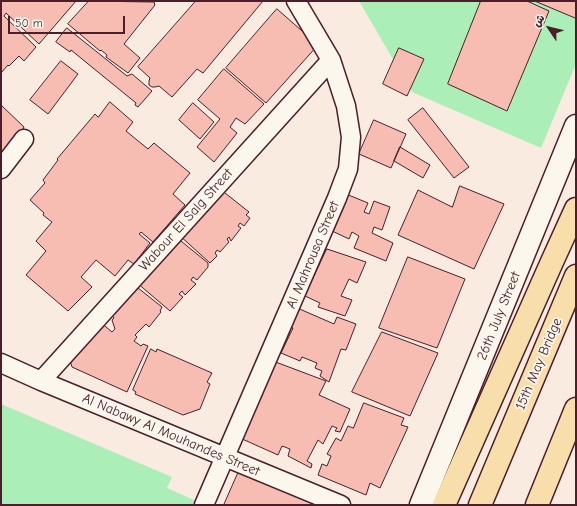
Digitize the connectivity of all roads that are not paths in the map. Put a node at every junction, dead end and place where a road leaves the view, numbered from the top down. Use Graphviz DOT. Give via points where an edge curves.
graph roads {
  1 [pos="296,1"];
  2 [pos="331,60"];
  3 [pos="576,126"];
  4 [pos="24,139"];
  5 [pos="1,169"];
  6 [pos="576,209"];
  7 [pos="576,276"];
  8 [pos="1,363"];
  9 [pos="41,381"];
  10 [pos="576,409"];
  11 [pos="225,457"];
  12 [pos="204,505"];
  13 [pos="341,505"];
  14 [pos="421,505"];
  15 [pos="444,505"];
  16 [pos="480,505"];
  17 [pos="537,505"];
  1 -- 2 [label="street, Al Mahrousa Street"];
  2 -- 9 [label="street, Wabour El Salg Street"];
  2 -- 11 [label="street, Al Mahrousa Street" via="346,106 350,137 348,169"];
  3 -- 14 [label="main road, 26th July Street"];
  4 -- 5 [label="street"];
  6 -- 15 [label="highway"];
  7 -- 16 [label="highway, 15th May Bridge"];
  8 -- 9 [label="street, Al Nabawy Al Mouhandes Street"];
  9 -- 11 [label="street, Al Nabawy Al Mouhandes Street"];
  10 -- 17 [label="highway"];
  11 -- 12 [label="street, Al Mahrousa Street"];
  11 -- 13 [label="street, Al Nabawy Al Mouhandes Street"];
}
